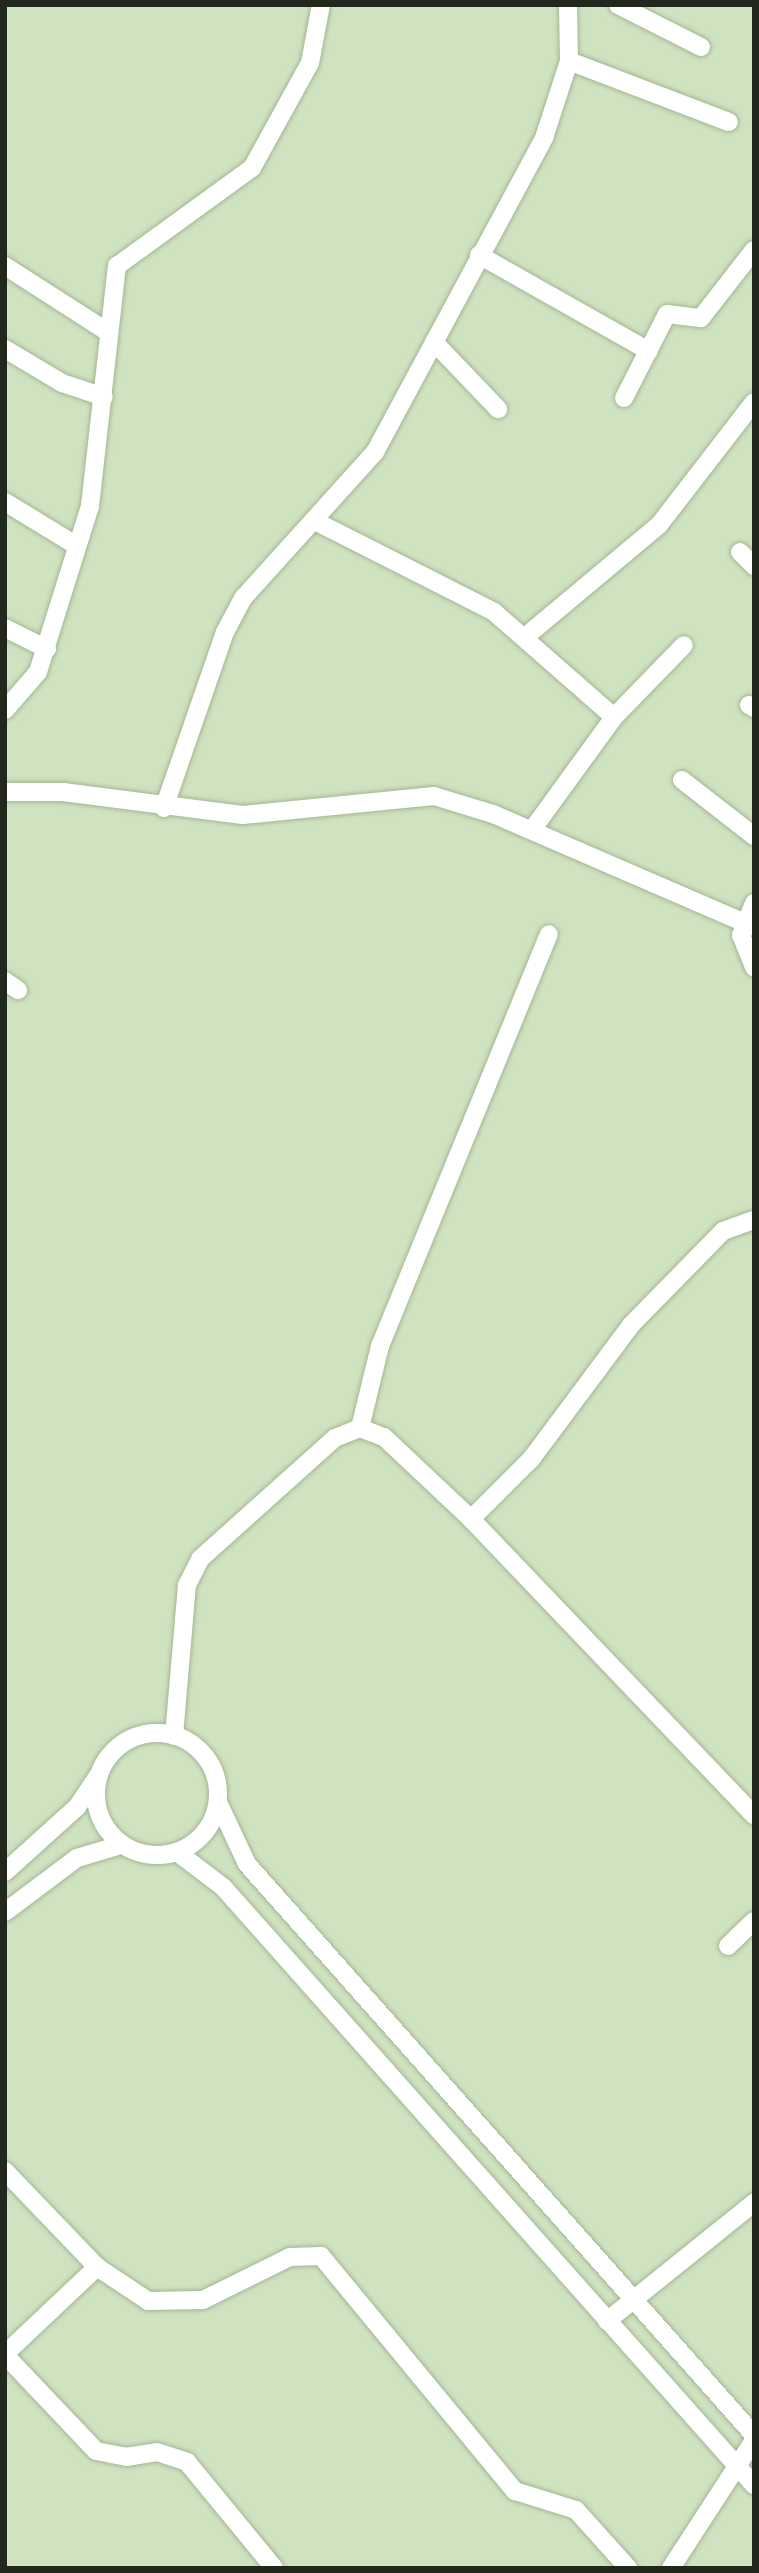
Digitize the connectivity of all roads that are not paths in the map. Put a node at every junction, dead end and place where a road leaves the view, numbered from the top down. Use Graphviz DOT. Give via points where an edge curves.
graph roads {
  1 [pos="321,5"];
  2 [pos="568,5"];
  3 [pos="618,5"];
  4 [pos="701,47"];
  5 [pos="569,61"];
  6 [pos="729,122"];
  7 [pos="754,250"];
  8 [pos="479,255"];
  9 [pos="5,266"];
  10 [pos="108,332"];
  11 [pos="435,342"];
  12 [pos="5,349"];
  13 [pos="649,351"];
  14 [pos="104,397"];
  15 [pos="624,398"];
  16 [pos="754,402"];
  17 [pos="498,409"];
  18 [pos="5,502"];
  19 [pos="315,522"];
  20 [pos="77,546"];
  21 [pos="740,552"];
  22 [pos="754,566"];
  23 [pos="5,628"];
  24 [pos="525,637"];
  25 [pos="684,645"];
  26 [pos="47,649"];
  27 [pos="5,710"];
  28 [pos="614,717"];
  29 [pos="682,780"];
  30 [pos="5,792"];
  31 [pos="164,808"];
  32 [pos="532,830"];
  33 [pos="754,836"];
  34 [pos="754,903"];
  35 [pos="748,925"];
  36 [pos="549,934"];
  37 [pos="754,967"];
  38 [pos="754,1220"];
  39 [pos="360,1429"];
  40 [pos="471,1519"];
  41 [pos="174,1736"];
  42 [pos="99,1774"];
  43 [pos="218,1802"];
  44 [pos="754,1815"];
  45 [pos="121,1845"];
  46 [pos="177,1852"];
  47 [pos="5,1872"];
  48 [pos="5,1912"];
  49 [pos="754,1921"];
  50 [pos="728,1946"];
  51 [pos="5,2171"];
  52 [pos="754,2203"];
  53 [pos="97,2267"];
  54 [pos="635,2301"];
  55 [pos="607,2320"];
  56 [pos="5,2355"];
  57 [pos="754,2438"];
  58 [pos="737,2467"];
  59 [pos="754,2485"];
  60 [pos="274,2568"];
  61 [pos="628,2568"];
  62 [pos="671,2568"];
  1 -- 10 [label="street" via="310,63 272,141 224,192 122,259 110,283"];
  2 -- 5 [label="street"];
  3 -- 4 [label="street"];
  5 -- 6 [label="street"];
  5 -- 8 [label="street" via="557,111"];
  7 -- 13 [label="street" via="701,318 667,314"];
  8 -- 11 [label="street"];
  8 -- 13 [label="street"];
  9 -- 10 [label="street"];
  10 -- 14 [label="street"];
  11 -- 17 [label="street"];
  11 -- 19 [label="street" via="374,452"];
  12 -- 14 [label="street" via="62,383"];
  13 -- 15 [label="street"];
  14 -- 20 [label="street" via="97,471"];
  16 -- 24 [label="street" via="659,525"];
  18 -- 20 [label="street"];
  19 -- 24 [label="street" via="454,588"];
  19 -- 31 [label="street" via="244,597 225,632"];
  20 -- 26 [label="street"];
  21 -- 22 [label="street"];
  23 -- 26 [label="street"];
  24 -- 28 [label="street"];
  25 -- 28 [label="street"];
  26 -- 27 [label="street" via="38,671"];
  28 -- 32 [label="street"];
  29 -- 33 [label="street"];
  30 -- 31 [label="street" via="63,792"];
  31 -- 32 [label="street" via="300,814 434,796"];
  32 -- 35 [label="street"];
  34 -- 35 [label="street"];
  35 -- 37 [label="street" via="743,946"];
  36 -- 39 [label="street" via="384,1335"];
  38 -- 40 [label="street" via="723,1231 631,1325 532,1458"];
  39 -- 40 [label="street" via="384,1437"];
  39 -- 41 [label="street" via="335,1438 200,1559 187,1585"];
  40 -- 44 [label="street"];
  41 -- 42 [label="street" via="133,1738 115,1749"];
  41 -- 43 [label="street" via="205,1756"];
  42 -- 45 [label="street" via="97,1811"];
  42 -- 47 [label="street" via="77,1807"];
  43 -- 46 [label="street" via="211,1823"];
  43 -- 54 [label="street" via="247,1864"];
  45 -- 46 [label="street" via="138,1853"];
  45 -- 48 [label="street" via="77,1858"];
  46 -- 55 [label="street" via="223,1887"];
  49 -- 50 [label="street"];
  51 -- 53 [label="street"];
  52 -- 54 [label="street"];
  53 -- 56 [label="street"];
  53 -- 61 [label="street" via="120,2288 175,2305 232,2290 289,2257 321,2256 515,2491 576,2510"];
  54 -- 55 [label="street"];
  54 -- 57 [label="street"];
  55 -- 58 [label="street"];
  56 -- 60 [label="street" via="96,2451 125,2458 157,2452 187,2462"];
  57 -- 58 [label="street"];
  58 -- 59 [label="street"];
  58 -- 62 [label="street"];
}
